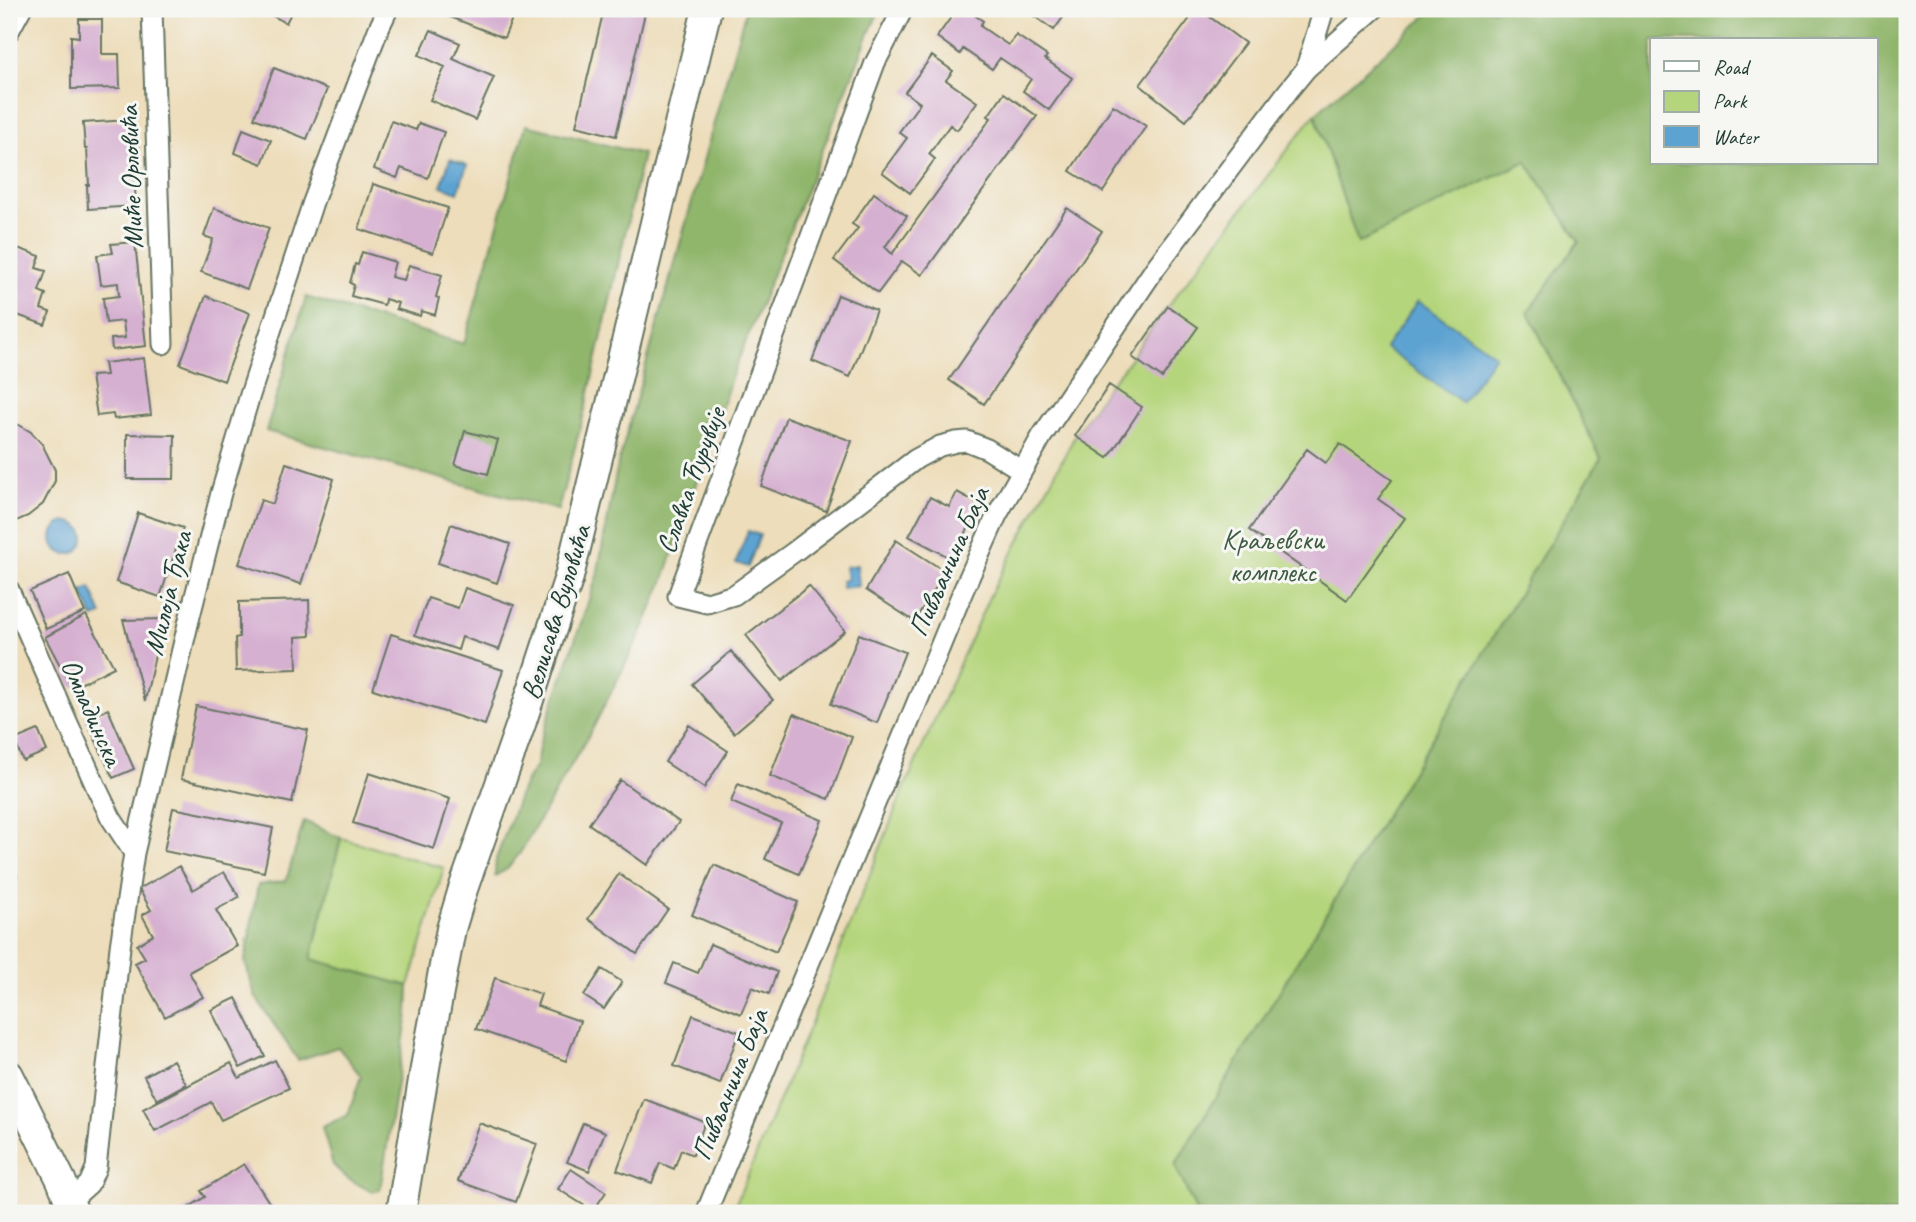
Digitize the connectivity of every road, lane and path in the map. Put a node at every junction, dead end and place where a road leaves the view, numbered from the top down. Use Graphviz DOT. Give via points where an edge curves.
graph roads {
  1 [pos="21,9"];
  2 [pos="152,9"];
  3 [pos="388,9"];
  4 [pos="707,9"];
  5 [pos="903,9"];
  6 [pos="1324,9"];
  7 [pos="1374,9"];
  8 [pos="9,31"];
  9 [pos="1306,69"];
  10 [pos="163,344"];
  11 [pos="1021,470"];
  12 [pos="9,590"];
  13 [pos="134,853"];
  14 [pos="9,1075"];
  15 [pos="71,1208"];
  16 [pos="401,1213"];
  17 [pos="706,1213"];
  1 -- 8 [label="street"];
  2 -- 10 [label="street, Миће Орловића"];
  3 -- 13 [label="street, Милоја Ђака" via="313,202 239,431"];
  4 -- 16 [label="street, Велисава Вуловића" via="571,569 452,929"];
  5 -- 11 [label="street, Славка Ћурувије" via="875,63 678,596 707,603 734,595 916,459 940,446 967,441"];
  6 -- 9 [label="street"];
  7 -- 9 [label="street, Пивљанина Баја"];
  9 -- 11 [label="street, Пивљанина Баја" via="1156,267"];
  11 -- 17 [label="street, Пивљанина Баја" via="963,591"];
  12 -- 13 [label="street, Омладинска" via="97,789"];
  13 -- 15 [label="street, Милоја Ђака" via="99,1155 89,1184"];
  14 -- 15 [label="street"];
}
